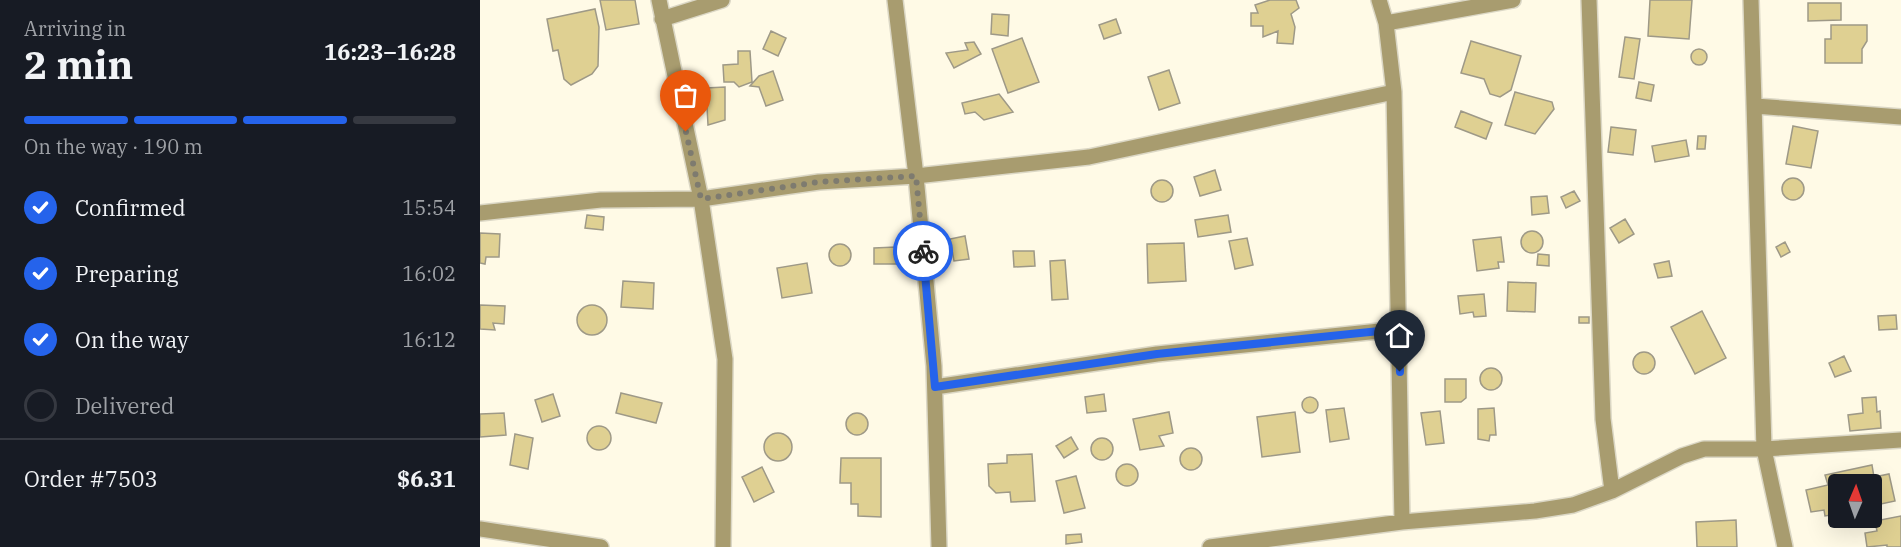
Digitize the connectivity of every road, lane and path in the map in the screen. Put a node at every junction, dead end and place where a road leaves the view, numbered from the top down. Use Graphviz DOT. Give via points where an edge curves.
graph roads {
  1 [pos="659,0"];
  2 [pos="722,0"];
  3 [pos="895,0"];
  4 [pos="1379,0"];
  5 [pos="1513,0"];
  6 [pos="1590,0"];
  7 [pos="1751,0"];
  8 [pos="662,19"];
  9 [pos="1386,23"];
  10 [pos="1394,92"];
  11 [pos="1755,106"];
  12 [pos="1901,117"];
  13 [pos="916,176"];
  14 [pos="701,199"];
  15 [pos="480,213"];
  16 [pos="1399,329"];
  17 [pos="935,387"];
  18 [pos="1901,440"];
  19 [pos="1764,449"];
  20 [pos="1612,491"];
  21 [pos="1402,522"];
  22 [pos="480,529"];
  23 [pos="601,547"];
  24 [pos="723,547"];
  25 [pos="939,547"];
  26 [pos="1210,547"];
  27 [pos="1785,547"];
  1 -- 8 [label="street"];
  2 -- 8 [label="street"];
  3 -- 13 [label="street"];
  4 -- 9 [label="street"];
  5 -- 9 [label="street"];
  6 -- 20 [label="street" via="1603,419"];
  7 -- 11 [label="street"];
  8 -- 14 [label="street"];
  9 -- 10 [label="street"];
  10 -- 13 [label="street" via="1089,157"];
  10 -- 16 [label="street"];
  11 -- 12 [label="street"];
  11 -- 19 [label="street"];
  13 -- 14 [label="street" via="819,182"];
  13 -- 17 [label="street"];
  14 -- 15 [label="street" via="601,200"];
  14 -- 24 [label="street" via="725,359"];
  16 -- 17 [label="street" via="1157,354"];
  16 -- 21 [label="street"];
  17 -- 25 [label="street"];
  18 -- 19 [label="street"];
  19 -- 20 [label="street" via="1704,448"];
  19 -- 27 [label="street"];
  20 -- 21 [label="street" via="1573,505 1535,511"];
  21 -- 26 [label="street"];
  22 -- 23 [label="street"];
}
